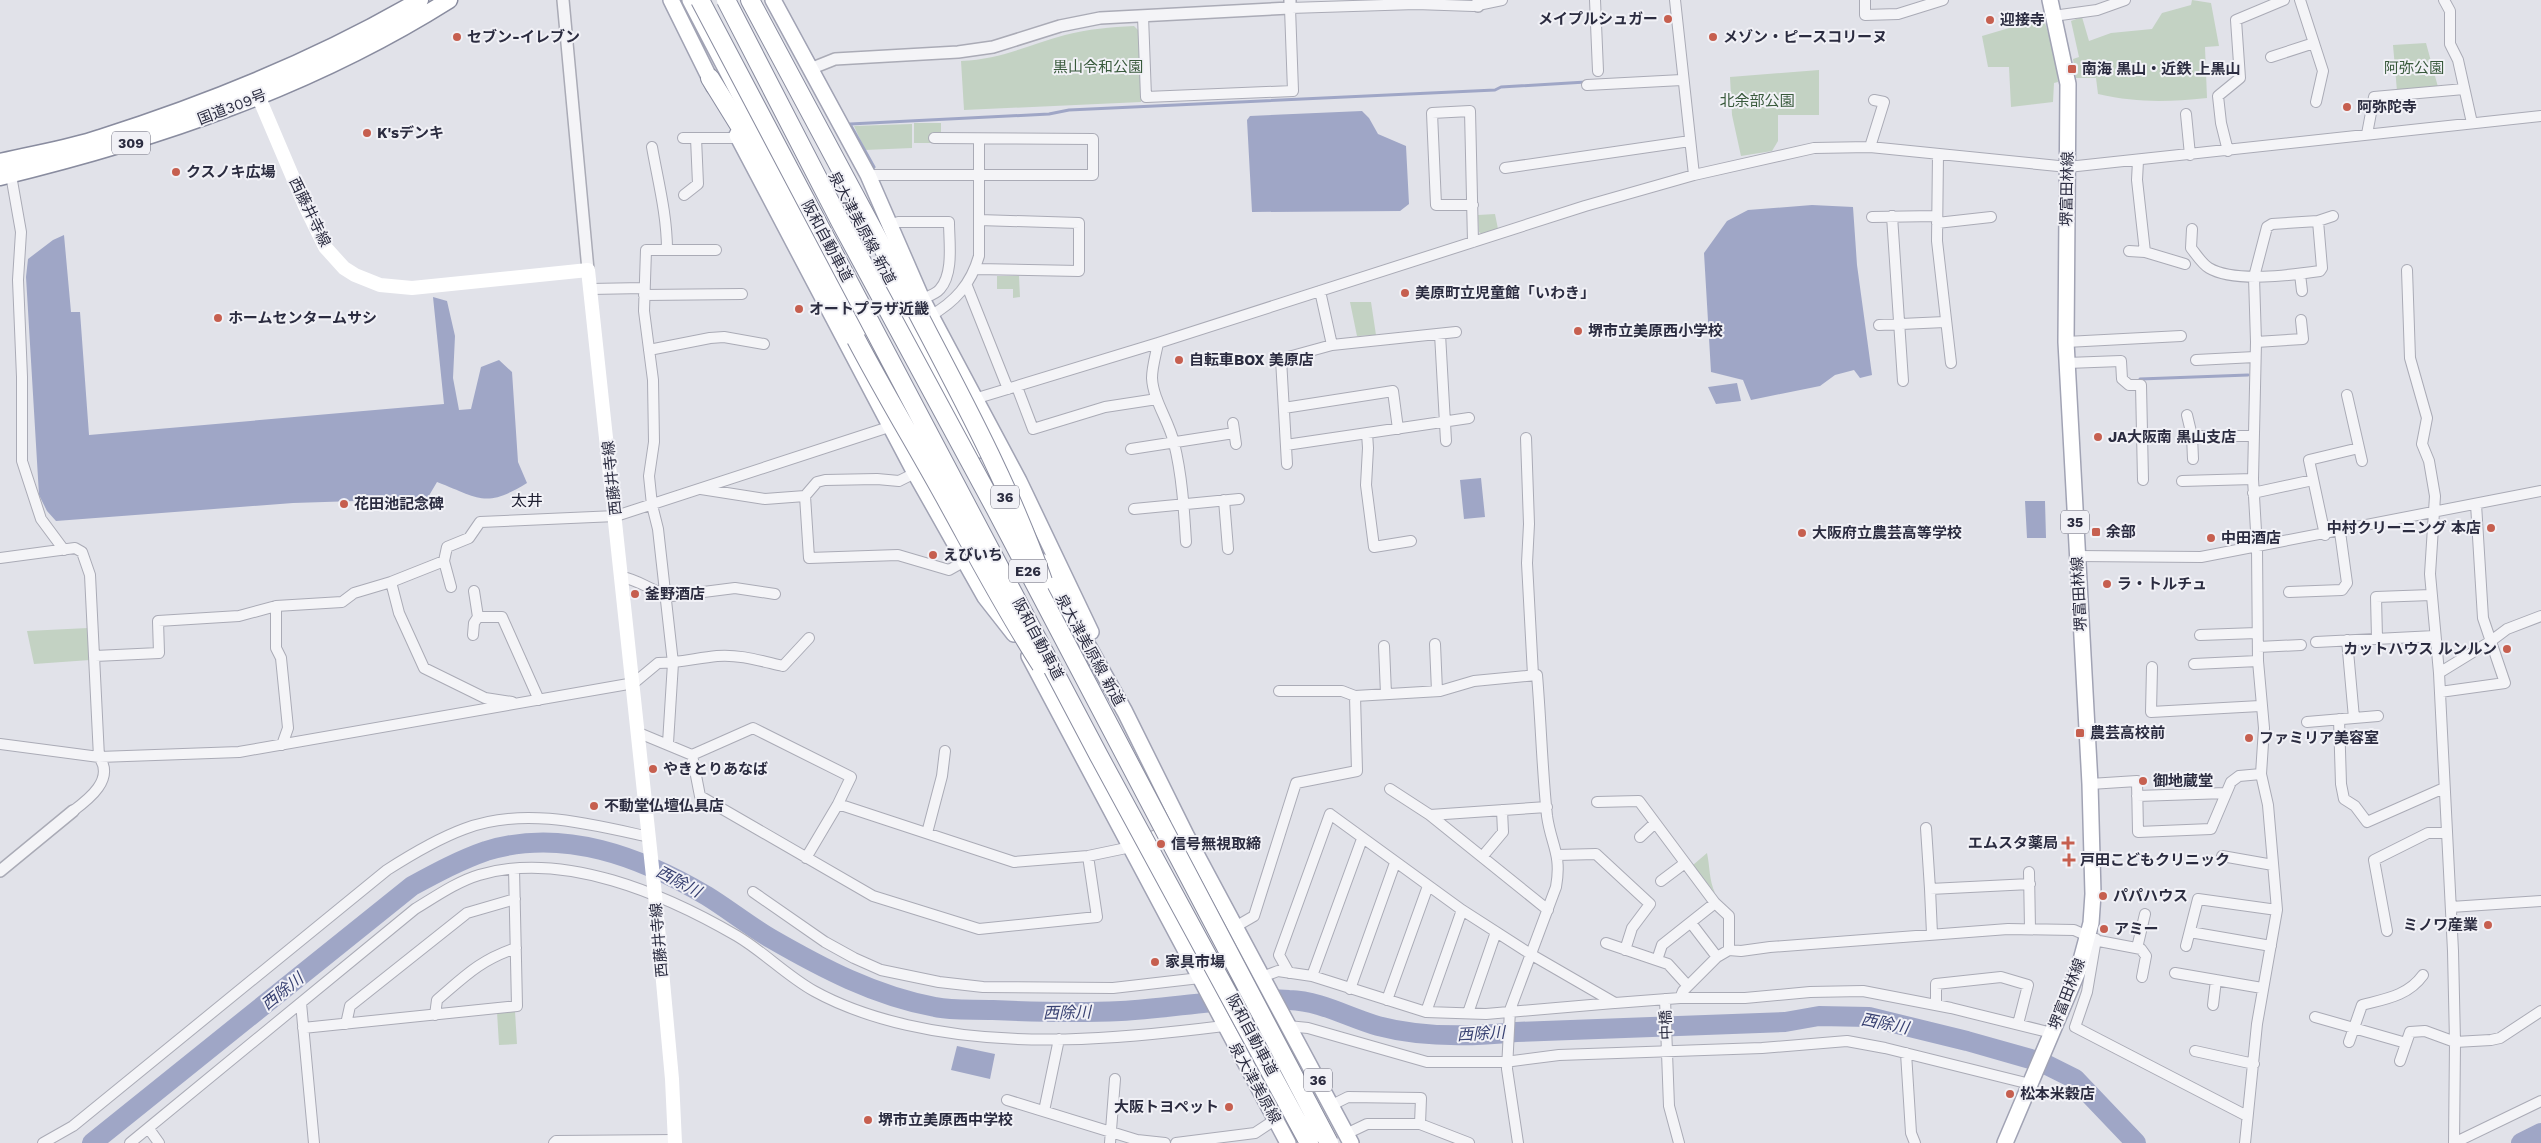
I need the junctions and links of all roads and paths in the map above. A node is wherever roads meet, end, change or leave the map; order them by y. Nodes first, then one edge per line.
1 (420, 0) edge
2 (449, 0) edge
3 (563, 0) edge
4 (671, 0) edge
5 (690, 0) edge
6 (700, 0) edge
7 (726, 0) edge
8 (773, 0) edge
9 (1502, 0) edge
10 (1595, 0) edge
11 (1675, 0) edge
12 (1865, 0) edge
13 (1943, 0) edge
14 (2050, 0) edge
15 (2125, 0) edge
16 (2284, 0) edge
17 (2300, 0) edge
18 (2444, 0) edge
19 (1478, 3) edge
20 (1290, 4) edge
21 (2265, 4) edge
22 (752, 5) edge
23 (1143, 16) junction
24 (2054, 16) junction
25 (2314, 43) junction
26 (2271, 57) dead end
27 (810, 69) junction
28 (1598, 71) dead end
29 (710, 78) junction
30 (1682, 80) junction
31 (252, 81) junction
32 (1587, 85) dead end
33 (2464, 89) junction
34 (259, 98) junction
35 (1874, 100) dead end
36 (2316, 102) dead end
37 (2186, 114) dead end
38 (2541, 116) edge
39 (2472, 123) junction
40 (2366, 134) junction
41 (683, 138) dead end
42 (696, 138) junction
43 (738, 138) junction
44 (934, 138) dead end
45 (979, 139) junction
46 (1690, 141) junction
47 (652, 147) dead end
48 (1870, 147) junction
49 (2228, 151) junction
50 (1938, 154) junction
51 (2190, 155) junction
52 (2138, 161) junction
53 (0, 162) edge
54 (2068, 167) junction
55 (1505, 168) dead end
56 (868, 175) junction
57 (979, 175) junction
58 (1694, 175) junction
59 (5, 176) edge
60 (684, 195) dead end
61 (1472, 204) junction
62 (1892, 216) junction
63 (2333, 216) dead end
64 (1872, 217) dead end
65 (1991, 218) dead end
66 (1937, 219) junction
67 (979, 220) junction
68 (2318, 221) junction
69 (891, 225) junction
70 (2192, 229) dead end
71 (1473, 242) junction
72 (668, 250) junction
73 (716, 250) dead end
74 (2129, 251) dead end
75 (2145, 252) junction
76 (2185, 264) dead end
77 (976, 269) junction
78 (588, 270) junction
79 (2407, 270) dead end
80 (2300, 274) junction
81 (2254, 277) junction
82 (967, 286) junction
83 (590, 289) junction
84 (644, 291) junction
85 (1320, 291) junction
86 (2302, 291) dead end
87 (742, 294) dead end
88 (923, 308) junction
89 (2301, 320) dead end
90 (1946, 322) junction
91 (1899, 323) junction
92 (1879, 325) dead end
93 (1456, 332) dead end
94 (1440, 334) junction
95 (2180, 336) dead end
96 (2066, 342) junction
97 (2256, 342) junction
98 (1158, 343) junction
99 (764, 344) dead end
100 (1332, 345) junction
101 (649, 350) junction
102 (2255, 357) junction
103 (2196, 360) dead end
104 (1951, 363) dead end
105 (2067, 363) junction
106 (1903, 381) dead end
107 (1012, 388) junction
108 (2347, 396) dead end
109 (976, 399) junction
110 (1157, 399) junction
111 (954, 405) junction
112 (1284, 408) junction
113 (2187, 415) dead end
114 (1469, 418) dead end
115 (909, 420) junction
116 (1445, 421) junction
117 (890, 426) junction
118 (1398, 429) junction
119 (1235, 433) dead end
120 (1366, 433) junction
121 (2192, 436) junction
122 (2252, 436) junction
123 (1526, 438) dead end
124 (1174, 442) junction
125 (1446, 442) dead end
126 (1286, 444) junction
127 (2359, 448) junction
128 (1131, 449) dead end
129 (2192, 459) dead end
130 (2362, 461) dead end
131 (1287, 464) dead end
132 (915, 473) junction
133 (2143, 480) dead end
134 (2252, 480) junction
135 (2314, 480) junction
136 (2182, 481) dead end
137 (696, 489) junction
138 (2541, 491) edge
139 (2253, 493) junction
140 (805, 496) junction
141 (1239, 499) dead end
142 (1224, 500) junction
143 (1184, 504) junction
144 (2476, 504) junction
145 (652, 505) junction
146 (1134, 509) dead end
147 (2432, 512) junction
148 (616, 516) junction
149 (2340, 532) junction
150 (2325, 535) junction
151 (1411, 541) dead end
152 (1186, 542) dead end
153 (2257, 548) junction
154 (1228, 549) dead end
155 (64, 550) junction
156 (2077, 556) junction
157 (0, 558) edge
158 (444, 561) junction
159 (965, 561) junction
160 (622, 576) junction
161 (391, 582) junction
162 (451, 587) dead end
163 (474, 591) dead end
164 (2289, 592) dead end
165 (775, 594) dead end
166 (665, 595) junction
167 (2431, 595) junction
168 (276, 606) junction
169 (2541, 616) edge
170 (478, 617) junction
171 (2257, 633) junction
172 (473, 634) dead end
173 (2200, 635) dead end
174 (2436, 636) junction
175 (1062, 637) junction
176 (809, 638) dead end
177 (2377, 638) junction
178 (2347, 640) junction
179 (2491, 641) junction
180 (2316, 642) dead end
181 (1435, 644) dead end
182 (2301, 645) dead end
183 (1384, 646) dead end
184 (2258, 646) junction
185 (1024, 648) junction
186 (94, 656) junction
187 (2258, 662) junction
188 (673, 663) junction
189 (2194, 664) dead end
190 (2152, 667) dead end
191 (2439, 673) junction
192 (1533, 675) junction
193 (634, 684) junction
194 (1279, 691) dead end
195 (1437, 691) junction
196 (2440, 692) junction
197 (1386, 694) junction
198 (1355, 696) junction
199 (538, 700) junction
200 (520, 703) junction
201 (2260, 706) junction
202 (1125, 712) junction
203 (2378, 716) dead end
204 (2354, 718) junction
205 (2339, 719) junction
206 (2307, 722) dead end
207 (639, 733) junction
208 (668, 743) junction
209 (0, 744) edge
210 (282, 745) junction
211 (945, 751) dead end
212 (692, 755) junction
213 (1099, 756) junction
214 (99, 757) junction
215 (2261, 774) junction
216 (2090, 784) junction
217 (2444, 788) junction
218 (1390, 789) dead end
219 (2226, 793) junction
220 (2137, 796) junction
221 (1597, 802) dead end
222 (838, 804) junction
223 (1547, 807) junction
224 (73, 810) joint
225 (1502, 810) junction
226 (1430, 815) junction
227 (1181, 823) junction
228 (1655, 823) junction
229 (1926, 828) dead end
230 (927, 833) junction
231 (2446, 833) junction
232 (1640, 837) dead end
233 (1362, 839) junction
234 (649, 841) junction
235 (1131, 846) junction
236 (1557, 855) junction
237 (1088, 856) junction
238 (1482, 856) junction
239 (2222, 856) dead end
240 (806, 858) junction
241 (1395, 863) junction
242 (1685, 863) junction
243 (2273, 865) junction
244 (514, 869) junction
245 (0, 871) edge
246 (2029, 872) dead end
247 (1661, 881) dead end
248 (2030, 884) junction
249 (1428, 886) junction
250 (1930, 889) junction
251 (654, 891) junction
252 (753, 892) dead end
253 (514, 899) junction
254 (2541, 901) edge
255 (1715, 903) junction
256 (2451, 907) junction
257 (1462, 910) junction
258 (1548, 910) junction
259 (2277, 910) junction
260 (2145, 914) dead end
261 (1691, 922) junction
262 (1235, 927) junction
263 (2030, 929) junction
264 (2387, 931) dead end
265 (1496, 932) junction
266 (2190, 932) junction
267 (1932, 934) junction
268 (2092, 937) junction
269 (1606, 943) dead end
270 (2186, 946) dead end
271 (2271, 946) junction
272 (516, 948) junction
273 (2137, 948) junction
274 (1625, 950) junction
275 (1730, 950) junction
276 (1532, 955) junction
277 (1717, 957) junction
278 (1656, 960) junction
279 (1289, 973) junction
280 (2175, 973) dead end
281 (2423, 975) dead end
282 (1312, 976) junction
283 (2142, 977) dead end
284 (1262, 978) junction
285 (1201, 980) junction
286 (2216, 980) junction
287 (1688, 986) junction
288 (2262, 988) junction
289 (1350, 989) junction
290 (1680, 998) junction
291 (1387, 1000) junction
292 (1665, 1000) junction
293 (301, 1003) junction
294 (1615, 1003) junction
295 (1936, 1005) junction
296 (2214, 1005) dead end
297 (1510, 1010) junction
298 (2541, 1011) edge
299 (1426, 1012) junction
300 (1468, 1013) junction
301 (435, 1015) junction
302 (2315, 1017) dead end
303 (1286, 1022) junction
304 (346, 1024) junction
305 (1223, 1024) junction
306 (2018, 1024) junction
307 (303, 1028) junction
308 (2353, 1028) junction
309 (2052, 1036) junction
310 (1059, 1039) junction
311 (2349, 1042) dead end
312 (2456, 1042) junction
313 (2406, 1043) junction
314 (1666, 1051) junction
315 (2195, 1051) dead end
316 (1906, 1054) junction
317 (1507, 1061) junction
318 (2400, 1061) dead end
319 (2254, 1064) junction
320 (1115, 1079) dead end
321 (2031, 1081) junction
322 (1007, 1100) dead end
323 (2541, 1101) edge
324 (1332, 1105) junction
325 (1044, 1111) junction
326 (2247, 1116) junction
327 (1276, 1119) junction
328 (1420, 1124) junction
329 (149, 1128) junction
330 (1110, 1131) junction
331 (1233, 1139) edge
332 (1349, 1139) edge
333 (675, 1142) edge
334 (43, 1143) edge
335 (130, 1143) edge
336 (159, 1143) edge
337 (314, 1143) edge
338 (554, 1143) edge
339 (1110, 1143) edge
340 (1165, 1143) edge
341 (1176, 1143) edge
342 (1288, 1143) edge
343 (1309, 1143) edge
344 (1329, 1143) edge
345 (1469, 1143) edge
346 (1518, 1143) edge
347 (1679, 1143) edge
348 (1915, 1143) edge
349 (2005, 1143) edge
350 (2245, 1143) edge
351 (2454, 1143) edge

1 - 31 highway, 国道309号 / 309
2 - 34 highway, 国道309号 / 309
3 - 78 street
4 - 29 main road
5 - 115 main road
6 - 213 highway, 阪和自動車道 / E26, bridge
7 - 175 highway, 阪和自動車道 / E26, bridge
8 - 27 main road, 36
9 - 19 street
10 - 28 street
11 - 30 street
12 - 13 street
14 - 24 main road, 堺富田林線 / 35
15 - 24 street
16 - 21 street
17 - 25 street
18 - 33 street
19 - 20 street
20 - 23 street
20 - 23 street
21 - 49 street
22 - 88 highway
22 - 111 main road, 泉大津美原線 新道 / 36
23 - 27 street
24 - 54 main road, 堺富田林線 / 35
25 - 26 street
25 - 36 street
27 - 56 main road, 36
29 - 43 main road
29 - 213 highway, bridge
30 - 32 street
30 - 46 street
31 - 34 main road, 西藤井寺線
31 - 53 highway, 国道309号 / 309
33 - 39 street
33 - 40 street
34 - 59 highway, 国道309号 / 309
34 - 78 main road, 西藤井寺線
35 - 48 street
37 - 51 street
38 - 39 street
39 - 40 street
40 - 49 street
41 - 42 street
42 - 43 street
42 - 60 street
43 - 117 main road
44 - 45 street
45 - 57 street
45 - 57 street
46 - 55 street
46 - 58 street
47 - 72 street
48 - 50 street
48 - 58 street
49 - 51 street
50 - 54 street
50 - 66 street
51 - 52 street
52 - 54 street
52 - 75 street
54 - 96 main road, 堺富田林線 / 35
56 - 57 street
56 - 69 main road, 36
57 - 67 street
58 - 71 street
59 - 155 street
61 - 61 street
61 - 71 street
62 - 64 street
62 - 66 street
62 - 91 street
63 - 68 street
65 - 66 street
66 - 90 street
67 - 77 street
67 - 77 street
68 - 80 street
68 - 81 street
69 - 88 main road, 36
69 - 88 street
70 - 81 street
71 - 85 street
72 - 73 street
72 - 84 street
74 - 75 street
75 - 76 street
77 - 82 street
78 - 83 main road, 西藤井寺線
79 - 147 street
80 - 81 street
80 - 86 street
81 - 97 street
82 - 88 street
82 - 107 street
83 - 84 street
83 - 148 main road, 西藤井寺線
84 - 87 street
84 - 101 street
85 - 98 street
85 - 100 street
88 - 109 main road, 36
88 - 175 highway, bridge
89 - 97 street
90 - 91 street
90 - 104 street
91 - 92 street
91 - 106 street
93 - 94 street
94 - 100 street
94 - 116 street
95 - 96 street
96 - 105 main road, 堺富田林線 / 35
97 - 102 street
98 - 107 street
98 - 110 street
99 - 101 street
100 - 112 street
101 - 145 street
102 - 103 street
102 - 122 street
105 - 133 street
105 - 156 main road, 堺富田林線 / 35
107 - 109 street
107 - 110 street
108 - 127 street
109 - 111 street
109 - 202 main road, 36
110 - 124 street
111 - 115 street
111 - 202 main road, 泉大津美原線 新道 / 36
112 - 118 street
112 - 126 street
113 - 121 street
114 - 116 street
115 - 117 street
115 - 185 main road
116 - 118 street
116 - 125 street
117 - 132 main road
117 - 137 street
118 - 120 street
119 - 124 street
120 - 126 street
120 - 151 street
121 - 122 street
121 - 129 street
122 - 134 street
123 - 192 street
124 - 128 street
124 - 143 street
126 - 131 street
127 - 130 street
127 - 135 street
132 - 140 street
132 - 159 main road
134 - 136 street
134 - 139 street
135 - 139 street
135 - 150 street
137 - 140 street
137 - 145 street
138 - 144 street
139 - 153 street
140 - 159 street
141 - 142 street
142 - 143 street
142 - 154 street
143 - 146 street
143 - 152 street
144 - 147 street
144 - 179 street
145 - 148 street
145 - 166 street
147 - 149 street
147 - 167 street
148 - 158 street
148 - 160 main road, 西藤井寺線
149 - 150 street
149 - 164 street
150 - 153 street
153 - 156 street
153 - 171 street
155 - 157 street
155 - 186 street
156 - 216 main road, 堺富田林線 / 35
158 - 161 street
158 - 162 street
159 - 185 main road
160 - 166 street
160 - 193 main road, 西藤井寺線
161 - 168 street
161 - 200 street
163 - 170 street
165 - 166 street
166 - 188 street
167 - 174 street
167 - 177 street
168 - 186 street
168 - 210 street
169 - 179 street
170 - 172 street
170 - 199 street
171 - 173 street
171 - 184 street
174 - 177 street
174 - 191 street
175 - 344 highway, 阪和自動車道 / E26, bridge
176 - 188 street
177 - 178 street
178 - 180 street
178 - 204 street
179 - 191 street
179 - 196 street
181 - 195 street
182 - 184 street
183 - 197 street
184 - 187 street
185 - 235 main road
186 - 214 street
187 - 189 street
187 - 201 street
188 - 193 street
188 - 208 street
190 - 201 street
191 - 196 street
192 - 195 street
192 - 223 street
193 - 199 street
193 - 207 main road, 西藤井寺線
194 - 198 street
195 - 197 street
196 - 217 street
197 - 198 street
198 - 262 street
199 - 200 street
200 - 210 street
201 - 215 street
202 - 227 main road, 泉大津美原線 新道 / 36
203 - 204 street
204 - 205 street
205 - 206 street
205 - 217 street
207 - 208 street
207 - 234 main road, 西藤井寺線
208 - 212 street
209 - 214 street
210 - 214 street
211 - 230 street
212 - 222 street
212 - 240 street
213 - 343 highway, 阪和自動車道 / E26, bridge
214 - 224 street
215 - 219 street
215 - 243 street
216 - 220 street
216 - 268 main road, 堺富田林線 / 35
217 - 231 street
218 - 226 street
219 - 220 street
219 - 220 street
221 - 228 street
222 - 230 street
222 - 240 street
223 - 225 street
223 - 236 street
224 - 245 street
225 - 226 street
225 - 238 street
226 - 238 street
227 - 235 street
227 - 262 main road, 泉大津美原線 新道 / 36
228 - 232 street
228 - 242 street
229 - 250 street
230 - 237 street
231 - 256 street
231 - 264 street
233 - 241 street
233 - 279 street
233 - 282 street
234 - 251 main road, 西藤井寺線
234 - 334 street
235 - 237 street
235 - 285 main road
236 - 258 street
236 - 274 street
237 - 240 street
238 - 258 street
239 - 243 street
241 - 249 street
241 - 289 street
242 - 247 street
242 - 255 street
243 - 259 street
244 - 251 street
244 - 253 street
244 - 293 street
246 - 248 street
248 - 250 street
248 - 263 street
249 - 257 street
249 - 291 street
250 - 267 street
251 - 310 street
251 - 333 main road, 西藤井寺線
252 - 285 street
253 - 272 street
253 - 304 street
254 - 256 street
255 - 261 street
255 - 275 street
256 - 312 street
257 - 265 street
257 - 299 street
258 - 276 street
259 - 266 street
259 - 271 street
260 - 273 street
261 - 277 street
261 - 278 street
262 - 284 main road, 泉大津美原線 新道 / 36
263 - 267 street
263 - 268 street
265 - 276 street
265 - 300 street
266 - 270 street
266 - 271 street
267 - 275 street
268 - 273 street
268 - 309 main road, 堺富田林線 / 35
268 - 326 street
269 - 274 street
271 - 288 street
272 - 301 street
272 - 301 street
273 - 283 street
274 - 278 street
275 - 277 street
276 - 294 street
276 - 297 street
277 - 287 street
278 - 287 street
279 - 282 street
279 - 284 street
280 - 286 street
281 - 308 street
282 - 289 street
284 - 303 main road, 泉大津美原線 新道 / 36
285 - 305 main road
286 - 288 street
286 - 296 street
287 - 290 street
288 - 319 street
289 - 291 street
290 - 292 street
290 - 295 street
291 - 299 street
292 - 294 street
292 - 314 street, 中橋
293 - 307 street
293 - 329 street
294 - 297 street
295 - 306 street
295 - 306 street
297 - 300 street
297 - 317 street
298 - 312 street
299 - 300 street
301 - 304 street
302 - 308 street
303 - 317 street
303 - 324 main road, 泉大津美原線 新道 / 36
304 - 307 street
305 - 310 street
305 - 327 main road, 泉大津美原線
306 - 309 street
307 - 337 street
308 - 311 street
308 - 313 street
309 - 321 main road, 堺富田林線 / 35
310 - 325 street
312 - 313 street
312 - 351 street
313 - 318 street
314 - 316 street
314 - 317 street
314 - 347 street, 中橋
315 - 319 street
316 - 321 street
316 - 348 street
317 - 346 street
319 - 326 street
320 - 330 street
321 - 349 main road, 堺富田林線 / 35
322 - 325 street
323 - 351 street
324 - 328 street
324 - 332 main road, 泉大津美原線 新道 / 36
325 - 330 street
326 - 350 street
327 - 331 street
327 - 342 main road, 泉大津美原線
328 - 332 street
328 - 345 street
329 - 335 street
329 - 336 street
330 - 339 street
330 - 340 street
331 - 341 street
333 - 338 street

